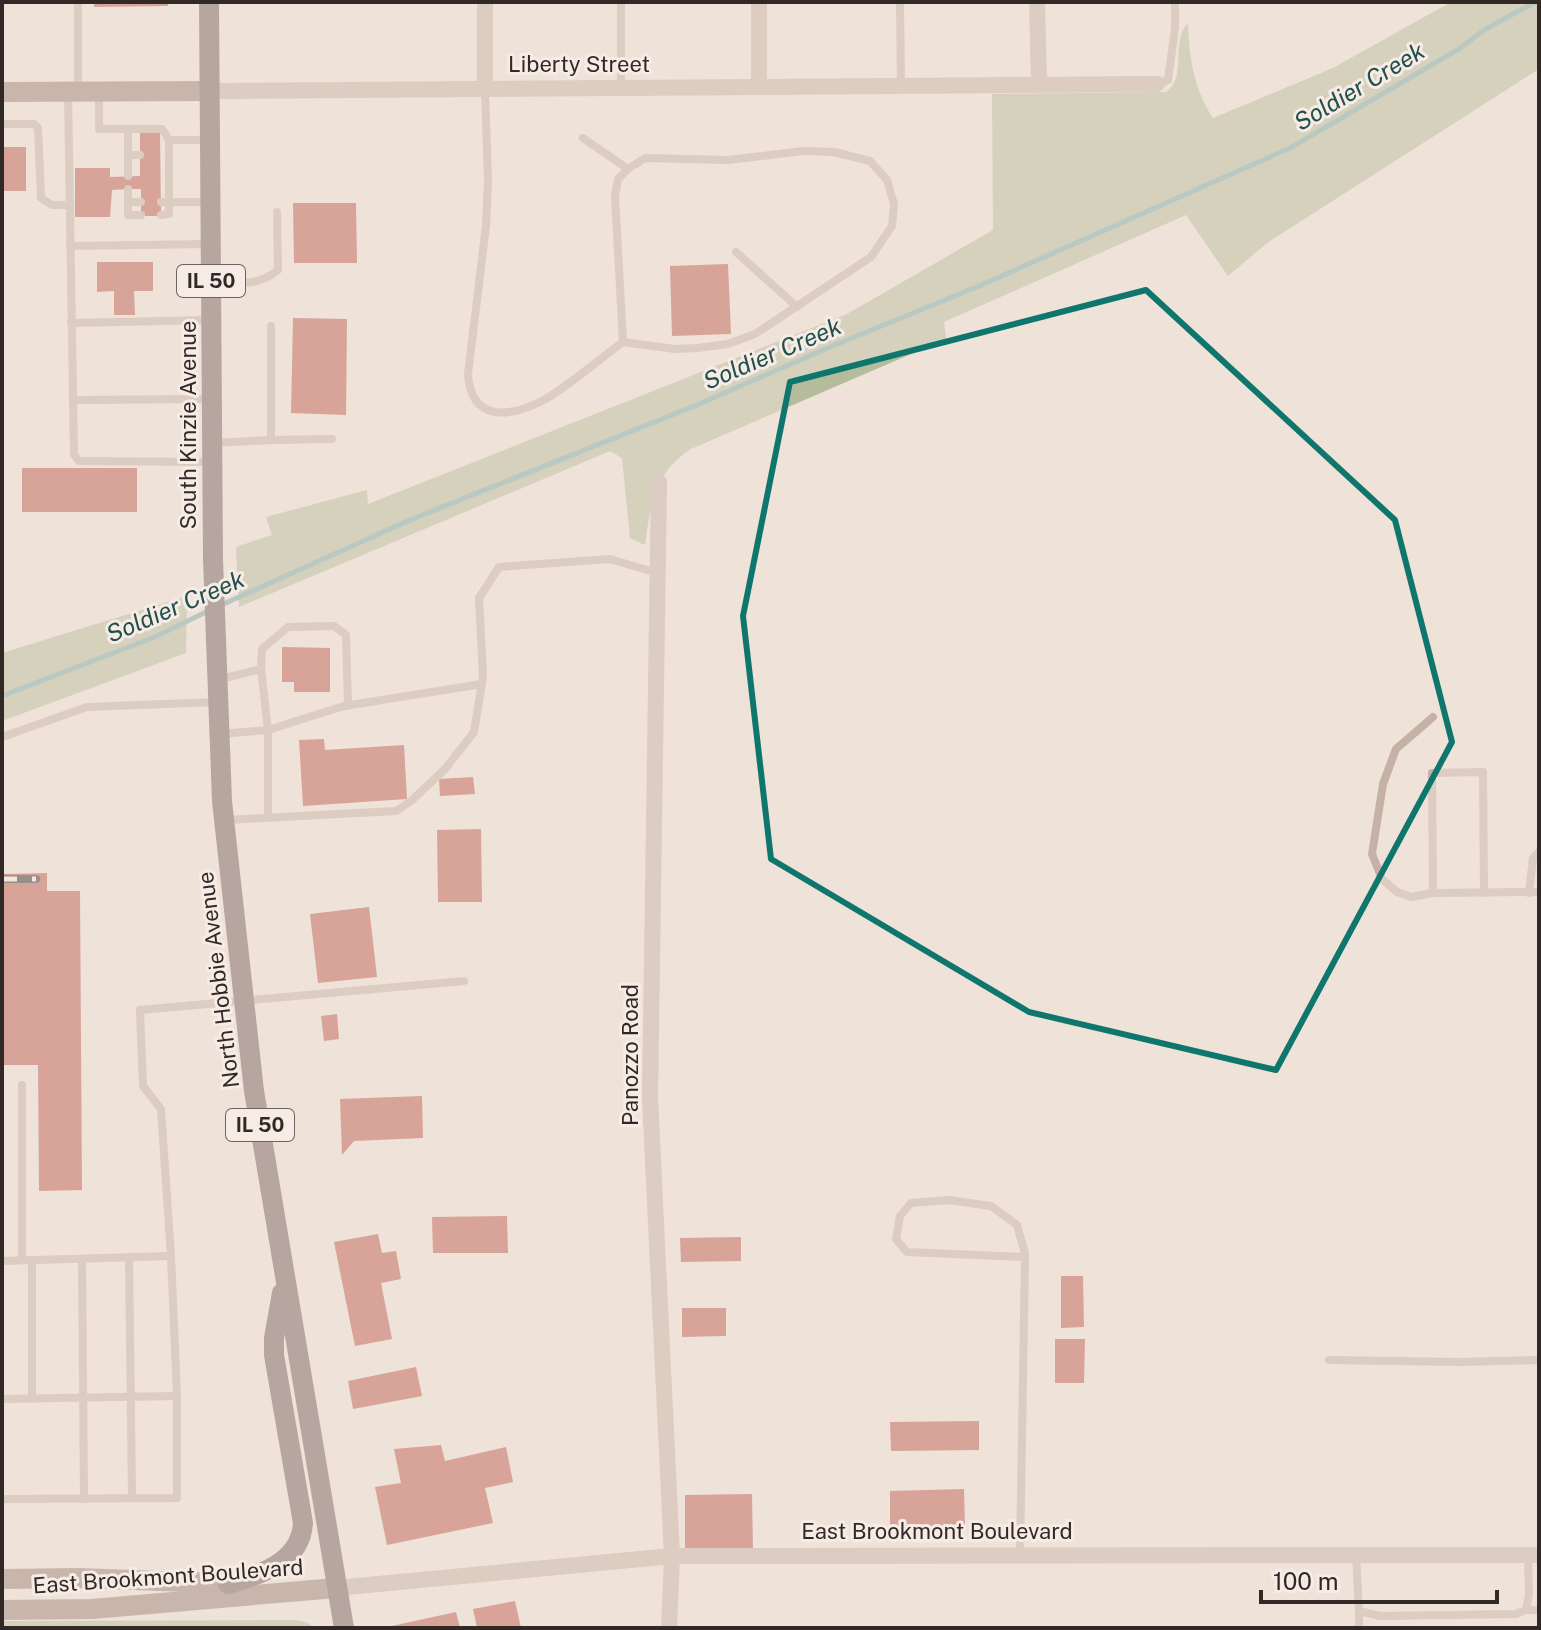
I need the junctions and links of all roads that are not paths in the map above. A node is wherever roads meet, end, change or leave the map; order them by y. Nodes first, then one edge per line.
1 (78, 2) edge
2 (209, 2) edge
3 (485, 2) edge
4 (621, 2) edge
5 (759, 2) edge
6 (900, 2) edge
7 (1037, 2) edge
8 (1175, 2) edge
9 (1157, 84) joint
10 (1039, 85) junction
11 (901, 86) junction
12 (759, 87) junction
13 (621, 88) junction
14 (485, 89) junction
15 (209, 91) junction
16 (2, 92) edge
17 (82, 92) junction
18 (2, 124) edge
19 (128, 129) junction
20 (583, 138) dead end
21 (210, 139) junction
22 (169, 140) junction
23 (128, 155) junction
24 (140, 155) dead end
25 (628, 169) junction
26 (128, 176) dead end
27 (128, 189) dead end
28 (128, 202) junction
29 (141, 202) dead end
30 (165, 202) junction
31 (210, 202) junction
32 (69, 205) junction
33 (277, 212) dead end
34 (141, 215) dead end
35 (161, 215) dead end
36 (211, 244) junction
37 (70, 246) junction
38 (736, 252) dead end
39 (211, 282) junction
40 (797, 307) junction
41 (211, 320) junction
42 (71, 323) junction
43 (271, 326) dead end
44 (623, 342) junction
45 (212, 399) junction
46 (73, 400) junction
47 (332, 439) dead end
48 (271, 440) junction
49 (212, 452) junction
50 (659, 482) dead end
51 (213, 559) joint
52 (658, 573) junction
53 (261, 669) junction
54 (217, 680) junction
55 (482, 684) junction
56 (218, 702) junction
57 (348, 706) junction
58 (1433, 717) dead end
59 (268, 730) junction
60 (219, 734) junction
61 (2, 737) edge
62 (268, 818) junction
63 (224, 820) junction
64 (1539, 852) edge
65 (1539, 892) edge
66 (1433, 893) junction
67 (1484, 893) junction
68 (1529, 893) junction
69 (464, 981) dead end
70 (244, 999) junction
71 (22, 1085) dead end
72 (171, 1256) junction
73 (129, 1257) junction
74 (1025, 1257) junction
75 (82, 1259) junction
76 (22, 1260) junction
77 (32, 1260) junction
78 (2, 1261) edge
79 (285, 1277) junction
80 (1329, 1360) dead end
81 (1539, 1360) edge
82 (177, 1396) junction
83 (130, 1397) junction
84 (84, 1398) junction
85 (2, 1399) edge
86 (32, 1399) junction
87 (132, 1498) junction
88 (2, 1499) edge
89 (84, 1499) junction
90 (1356, 1554) junction
91 (1020, 1555) junction
92 (1533, 1555) edge
93 (672, 1556) junction
94 (2, 1579) edge
95 (228, 1584) junction
96 (336, 1588) junction
97 (2, 1610) edge
98 (1526, 1610) junction
99 (1539, 1610) edge
100 (1359, 1611) junction
101 (344, 1628) edge
102 (669, 1628) edge
103 (1359, 1628) edge

1 - 17 lane
2 - 15 main road, South Kinzie Avenue / IL 50
3 - 14 street
4 - 13 lane
5 - 12 street
6 - 11 lane
7 - 10 street
8 - 9 lane
9 - 10 street, Liberty Street
10 - 11 street, Liberty Street
11 - 12 street, Liberty Street
12 - 13 street, Liberty Street
13 - 14 street, Liberty Street
14 - 15 street, Liberty Street
14 - 44 lane
15 - 17 main road, Liberty Street
15 - 21 main road, South Kinzie Avenue / IL 50
16 - 17 main road, Liberty Street
17 - 19 lane
17 - 32 lane
18 - 32 lane
19 - 22 lane
19 - 23 lane
20 - 25 lane
21 - 22 lane
21 - 31 main road, South Kinzie Avenue / IL 50
22 - 30 lane
23 - 24 lane
23 - 26 lane
25 - 40 lane
25 - 44 lane
27 - 28 lane
28 - 29 lane
28 - 34 lane
30 - 31 lane
30 - 35 lane
31 - 36 main road, South Kinzie Avenue / IL 50
32 - 37 lane
33 - 39 lane
36 - 37 lane
36 - 39 main road, South Kinzie Avenue / IL 50
37 - 42 lane
38 - 40 lane
39 - 41 main road, South Kinzie Avenue / IL 50
40 - 44 lane
41 - 42 lane
41 - 45 main road, South Kinzie Avenue / IL 50
42 - 46 lane
43 - 48 lane
45 - 46 lane
45 - 49 main road, South Kinzie Avenue / IL 50
46 - 49 lane
47 - 48 lane
48 - 49 lane
49 - 51 main road, South Kinzie Avenue / IL 50
50 - 52 street, Panozzo Road
51 - 54 main road, North Hobbie Avenue / IL 50
52 - 55 lane
52 - 93 street, Panozzo Road
53 - 54 lane
53 - 57 lane
53 - 59 lane
54 - 56 main road, North Hobbie Avenue / IL 50
55 - 57 lane
55 - 62 lane
56 - 60 main road, North Hobbie Avenue / IL 50
56 - 61 lane
57 - 59 lane
58 - 66 lane
59 - 60 lane
59 - 62 lane
60 - 63 main road, North Hobbie Avenue / IL 50
62 - 63 lane
63 - 70 main road, North Hobbie Avenue / IL 50
64 - 68 lane
65 - 68 lane
66 - 67 lane
66 - 67 lane
67 - 68 lane
69 - 70 lane
70 - 72 lane
70 - 79 main road, North Hobbie Avenue / IL 50
71 - 76 lane
72 - 73 lane
72 - 82 lane
73 - 75 lane
73 - 83 lane
74 - 74 lane
74 - 91 lane
75 - 77 lane
75 - 84 lane
76 - 77 lane
76 - 78 lane
77 - 86 lane
79 - 95 main road
79 - 96 main road, North Hobbie Avenue / IL 50
80 - 81 lane
82 - 83 lane
82 - 87 lane
83 - 84 lane
83 - 87 lane
84 - 86 lane
84 - 89 lane
85 - 86 lane
87 - 89 lane
88 - 89 lane
90 - 91 street, East Brookmont Boulevard
90 - 92 street, East Brookmont Boulevard
90 - 100 lane
91 - 93 street, East Brookmont Boulevard
92 - 98 lane
93 - 96 street, East Brookmont Boulevard
93 - 102 street, Panozzo Road
94 - 95 main road, East Brookmont Boulevard
95 - 96 main road, East Brookmont Boulevard
96 - 97 main road, East Brookmont Boulevard
96 - 101 main road, North Hobbie Avenue / IL 50
98 - 99 lane
98 - 100 lane
100 - 103 lane

